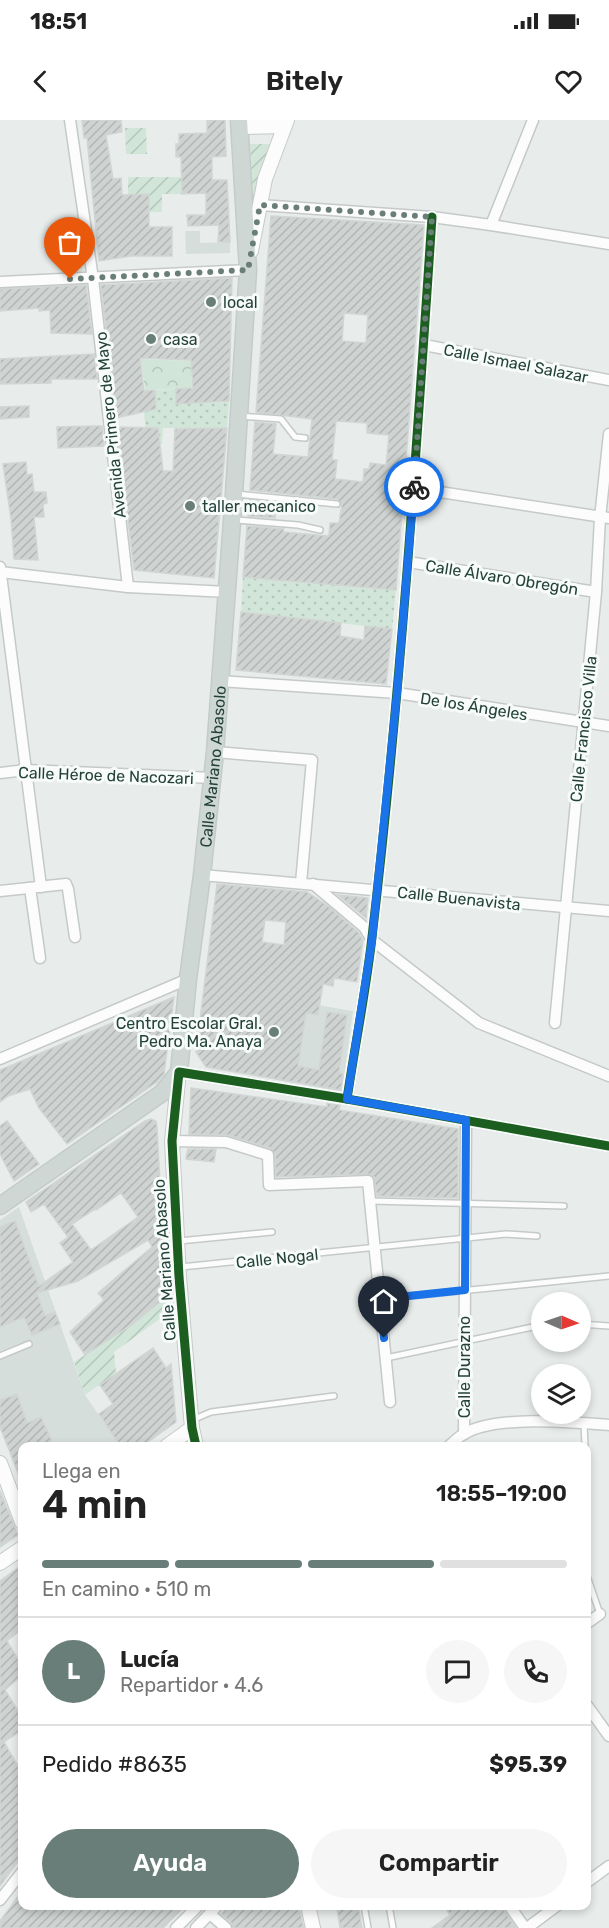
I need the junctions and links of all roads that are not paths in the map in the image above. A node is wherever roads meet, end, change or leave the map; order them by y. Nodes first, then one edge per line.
1 (70, 120) edge
2 (533, 120) edge
3 (239, 123) edge
4 (285, 123) edge
5 (260, 205) junction
6 (432, 217) junction
7 (492, 225) junction
8 (609, 244) edge
9 (248, 267) junction
10 (93, 279) junction
11 (0, 282) edge
12 (424, 345) junction
13 (609, 380) edge
14 (239, 416) junction
15 (609, 434) edge
16 (305, 438) dead end
17 (414, 488) junction
18 (234, 494) junction
19 (337, 504) dead end
20 (605, 518) edge
21 (232, 520) junction
22 (320, 530) dead end
23 (408, 562) junction
24 (0, 570) edge
25 (128, 587) junction
26 (228, 592) junction
27 (596, 592) junction
28 (220, 681) junction
29 (397, 693) junction
30 (584, 723) junction
31 (609, 726) edge
32 (215, 752) junction
33 (26, 770) junction
34 (0, 773) edge
35 (213, 778) junction
36 (202, 874) junction
37 (301, 883) junction
38 (313, 884) junction
39 (35, 887) junction
40 (377, 889) junction
41 (0, 891) edge
42 (565, 908) junction
43 (609, 911) edge
44 (75, 937) dead end
45 (372, 940) junction
46 (40, 958) dead end
47 (188, 979) junction
48 (555, 1023) dead end
49 (0, 1059) edge
50 (179, 1072) junction
51 (609, 1076) edge
52 (347, 1099) junction
53 (466, 1120) junction
54 (172, 1141) junction
55 (609, 1146) edge
56 (370, 1202) junction
57 (466, 1204) junction
58 (0, 1206) edge
59 (564, 1206) dead end
60 (272, 1232) dead end
61 (537, 1236) dead end
62 (466, 1238) junction
63 (176, 1241) junction
64 (375, 1248) junction
65 (178, 1268) junction
66 (609, 1276) edge
67 (465, 1290) junction
68 (380, 1299) junction
69 (591, 1325) edge
70 (609, 1326) edge
71 (531, 1327) edge
72 (464, 1340) junction
73 (29, 1344) dead end
74 (0, 1356) edge
75 (386, 1358) junction
76 (334, 1396) dead end
77 (390, 1402) dead end
78 (531, 1422) edge
79 (192, 1424) junction
80 (584, 1424) edge
81 (591, 1424) edge
82 (609, 1425) edge
83 (464, 1434) junction
84 (172, 1442) edge
85 (195, 1442) edge
86 (454, 1442) edge
87 (585, 1442) edge
88 (0, 1463) edge
89 (18, 1511) edge
90 (18, 1551) edge
91 (0, 1563) edge
92 (591, 1588) edge
93 (600, 1614) joint
94 (591, 1620) edge
95 (591, 1711) edge
96 (609, 1736) edge
97 (609, 1866) edge
98 (18, 1877) edge
99 (591, 1879) edge
100 (0, 1900) edge
101 (194, 1910) edge
102 (214, 1910) edge
103 (307, 1910) edge
104 (365, 1910) edge
105 (390, 1910) edge
106 (513, 1910) edge
107 (551, 1910) edge
108 (210, 1914) junction
109 (176, 1928) edge
110 (196, 1928) edge
111 (226, 1928) edge
112 (313, 1928) edge
113 (368, 1928) edge
114 (393, 1928) edge
115 (526, 1928) edge

1 - 10 street, Avenida Primero de Mayo
2 - 7 street
3 - 4 street
3 - 9 main road, Calle Mariano Abasolo
4 - 5 street, Calle Mariano Abasolo
5 - 6 street
5 - 9 street, Calle Mariano Abasolo
6 - 7 street
6 - 12 street
7 - 8 street
9 - 10 street
9 - 14 main road, Calle Mariano Abasolo
10 - 11 street
10 - 25 street, Avenida Primero de Mayo
12 - 13 street, Calle Ismael Salazar
12 - 17 street
14 - 16 lane
14 - 18 main road, Calle Mariano Abasolo
15 - 20 street, Calle Francisco Villa
17 - 20 street
17 - 23 street
18 - 19 lane
18 - 21 main road, Calle Mariano Abasolo
20 - 27 street, Calle Francisco Villa
21 - 22 lane
21 - 26 main road, Calle Mariano Abasolo
23 - 27 street, Calle Álvaro Obregón
23 - 29 street
24 - 25 street
24 - 33 street
25 - 26 street
26 - 28 main road, Calle Mariano Abasolo
27 - 30 street, Calle Francisco Villa
28 - 29 street, De los Ángeles
28 - 32 main road, Calle Mariano Abasolo
29 - 30 street, De los Ángeles
29 - 40 street
30 - 31 street, De los Ángeles
30 - 42 street, Calle Francisco Villa
32 - 35 main road, Calle Mariano Abasolo
32 - 37 street
33 - 34 street, Calle Héroe de Nacozari
33 - 35 street, Calle Héroe de Nacozari
33 - 39 street
35 - 36 main road, Calle Mariano Abasolo
36 - 37 street, Calle Buenavista
36 - 47 main road, Calle Mariano Abasolo
37 - 38 street, Calle Buenavista
38 - 40 street, Calle Buenavista
38 - 45 street
39 - 41 street
39 - 44 street
39 - 46 street
40 - 42 street, Calle Buenavista
40 - 45 street
42 - 43 street, Calle Buenavista
42 - 48 street, Calle Francisco Villa
45 - 51 street
45 - 52 street
47 - 49 street
47 - 50 main road, Calle Mariano Abasolo
50 - 52 street
50 - 54 street, Calle Mariano Abasolo
50 - 58 main road
52 - 53 street
53 - 55 street
53 - 57 street, Calle Durazno
54 - 56 street
54 - 63 street, Calle Mariano Abasolo
56 - 57 lane
56 - 64 street
57 - 59 lane
57 - 62 street, Calle Durazno
60 - 63 lane
61 - 62 lane, Calle Nogal
62 - 64 lane, Calle Nogal
62 - 67 street, Calle Durazno
63 - 65 street, Calle Mariano Abasolo
64 - 65 lane, Calle Nogal
64 - 68 street
65 - 79 street, Calle Mariano Abasolo
66 - 67 lane
67 - 68 lane
67 - 72 street, Calle Durazno
68 - 75 street
69 - 70 lane
71 - 72 lane
72 - 75 lane
72 - 83 street, Calle Durazno
73 - 74 lane
75 - 77 street
76 - 79 lane
78 - 83 street
79 - 84 street
79 - 85 street, Calle Mariano Abasolo
80 - 87 lane
81 - 82 street
83 - 86 street
88 - 89 street
90 - 91 street
92 - 93 lane
93 - 94 street
95 - 96 street
97 - 99 street
98 - 100 street
101 - 109 street
102 - 108 street
103 - 112 street
104 - 113 lane
105 - 114 lane
106 - 115 street
107 - 115 street
108 - 110 street
108 - 111 street

